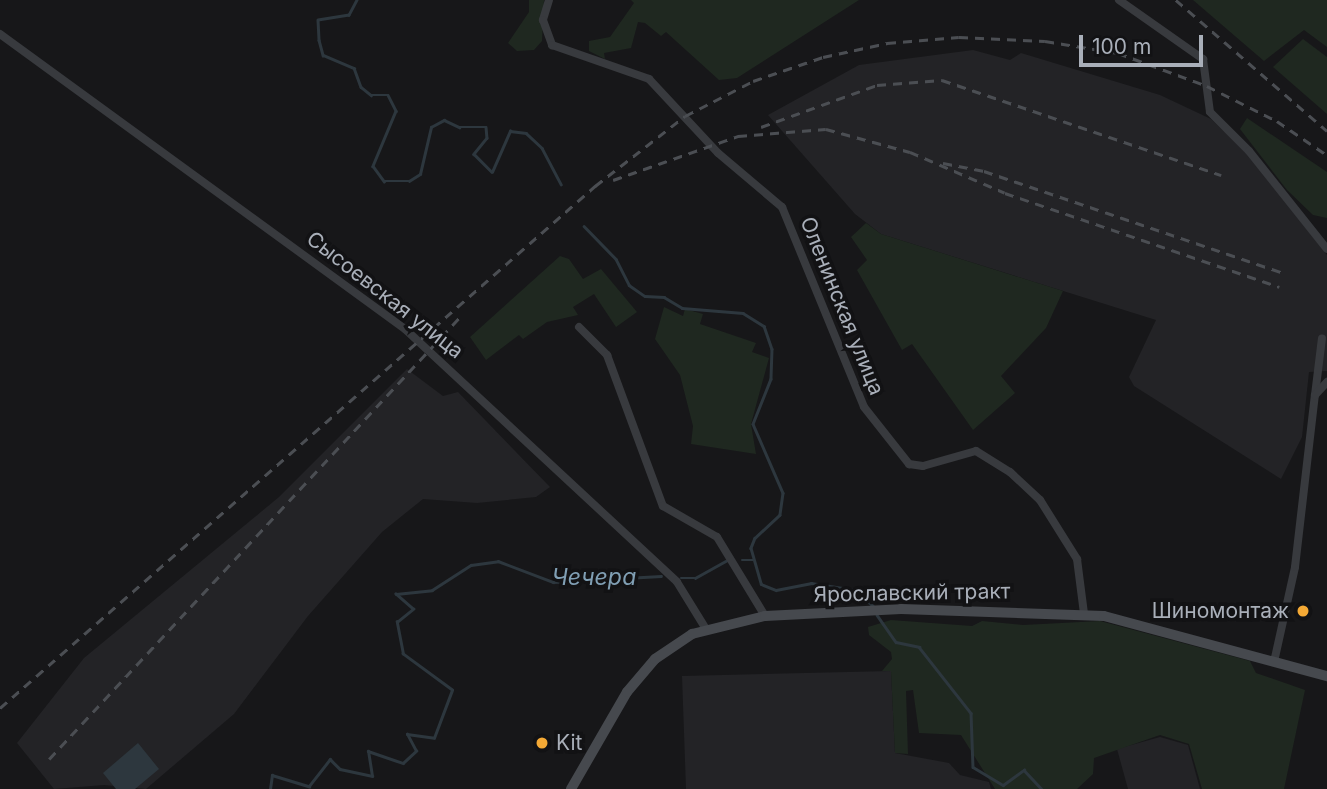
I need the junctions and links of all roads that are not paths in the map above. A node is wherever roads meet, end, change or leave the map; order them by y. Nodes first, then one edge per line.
1 (549, 0) edge
2 (1119, 0) edge
3 (0, 34) edge
4 (1327, 249) edge
5 (579, 327) dead end
6 (1322, 338) dead end
7 (1327, 382) edge
8 (1315, 395) junction
9 (1084, 614) junction
10 (765, 617) junction
11 (706, 629) junction
12 (1274, 662) junction
13 (1327, 676) edge
14 (571, 789) edge

1 - 9 street, Оленинская улица
2 - 4 street
3 - 11 street, Сысоевская улица
5 - 10 street
6 - 8 street
7 - 8 street
8 - 12 street
9 - 10 street, Ярославский тракт
9 - 12 street, Ярославский тракт
10 - 11 street, Ярославский тракт
11 - 14 street, Ярославский тракт
12 - 13 street, Ярославский тракт

